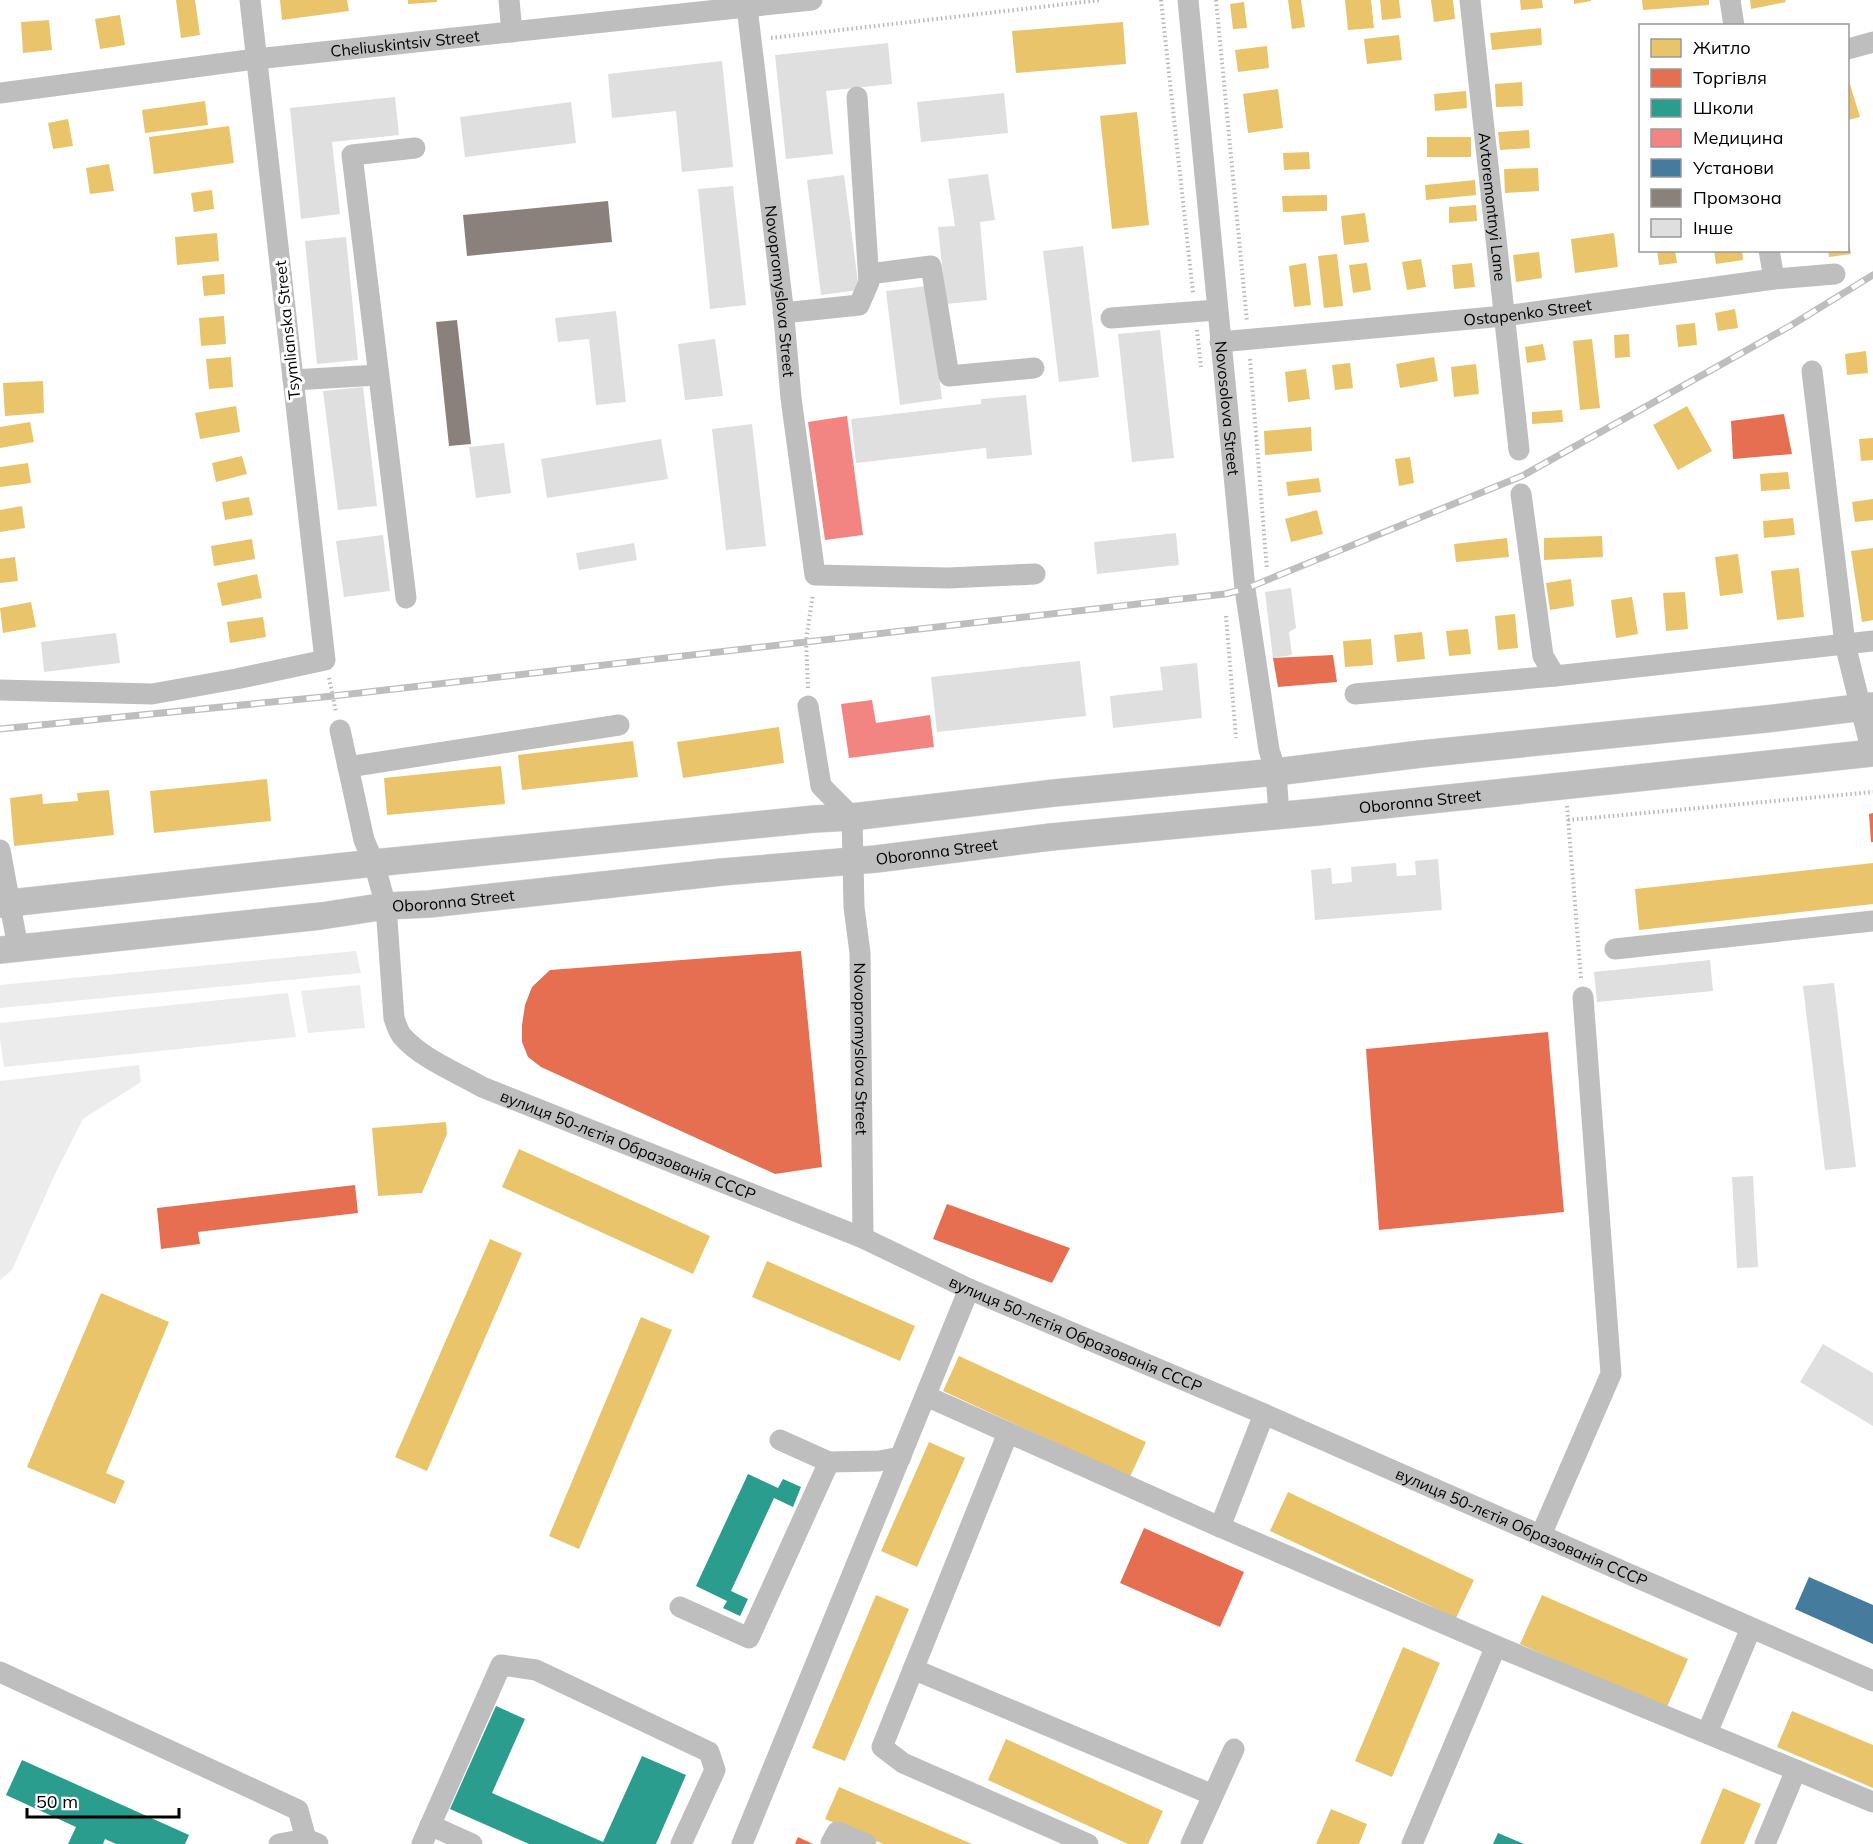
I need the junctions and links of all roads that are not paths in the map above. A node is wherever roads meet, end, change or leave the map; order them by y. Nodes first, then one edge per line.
1 (250, 0) edge
2 (509, 0) edge
3 (812, 0) edge
4 (1188, 0) edge
5 (1470, 0) edge
6 (1730, 0) edge
7 (747, 7) junction
8 (1734, 24) edge
9 (512, 32) junction
10 (1873, 42) edge
11 (1849, 48) edge
12 (256, 59) junction
13 (0, 93) edge
14 (857, 97) dead end
15 (415, 148) dead end
16 (1769, 252) edge
17 (869, 274) junction
18 (1835, 274) dead end
19 (1774, 279) junction
20 (1217, 310) junction
21 (783, 313) junction
22 (1504, 315) junction
23 (1111, 318) dead end
24 (1220, 342) junction
25 (1034, 368) dead end
26 (1812, 371) dead end
27 (378, 375) junction
28 (293, 380) junction
29 (1519, 450) dead end
30 (1521, 494) dead end
31 (1035, 574) dead end
32 (406, 598) dead end
33 (1873, 641) edge
34 (1845, 644) junction
35 (1555, 676) junction
36 (0, 690) edge
37 (1355, 694) dead end
38 (808, 706) road end
39 (1867, 707) edge
40 (619, 725) dead end
41 (340, 730) road end
42 (1872, 753) edge
43 (348, 767) junction
44 (1276, 772) junction
45 (1279, 815) junction
46 (852, 817) junction
47 (0, 850) edge
48 (854, 860) junction
49 (374, 863) junction
50 (4, 903) edge
51 (386, 906) junction
52 (1873, 921) edge
53 (9, 949) edge
54 (1616, 949) dead end
55 (1583, 997) road end
56 (863, 1238) junction
57 (969, 1289) junction
58 (926, 1396) junction
59 (1264, 1414) junction
60 (1008, 1433) junction
61 (780, 1440) dead end
62 (901, 1457) junction
63 (829, 1462) junction
64 (1220, 1527) junction
65 (1541, 1536) junction
66 (680, 1607) dead end
67 (1751, 1628) junction
68 (1496, 1646) junction
69 (913, 1669) junction
70 (0, 1672) edge
71 (1873, 1681) edge
72 (1707, 1733) junction
73 (1234, 1749) dead end
74 (1796, 1770) junction
75 (1213, 1795) junction
76 (1873, 1802) edge
77 (426, 1835) edge
78 (312, 1841) edge
79 (1080, 1842) edge
80 (831, 1843) edge
81 (279, 1844) edge
82 (472, 1844) edge
83 (681, 1844) edge
84 (742, 1844) edge
85 (866, 1844) edge
86 (1191, 1844) edge
87 (1412, 1844) edge
88 (1765, 1844) edge

1 - 12 street, Tsymlianska Street
2 - 9 street
3 - 7 street, Cheliuskintsiv Street
4 - 20 street, Novosolova Street
5 - 22 street, Avtoremontnyi Lane
6 - 8 street
7 - 9 street, Cheliuskintsiv Street
7 - 21 street, Novopromyslova Street
9 - 12 street, Cheliuskintsiv Street
10 - 11 street
12 - 13 street, Cheliuskintsiv Street
12 - 28 street, Tsymlianska Street
14 - 17 street
15 - 27 street
16 - 19 street
17 - 21 street
17 - 25 street
18 - 19 street, Ostapenko Street
19 - 22 street, Ostapenko Street
20 - 23 street
20 - 24 street, Novosolova Street
21 - 31 street, Novopromyslova Street
22 - 24 street, Ostapenko Street
22 - 29 street, Avtoremontnyi Lane
24 - 44 street, Novosolova Street
26 - 34 street
27 - 28 street
27 - 32 street
28 - 36 street, Tsymlianska Street
30 - 35 street
33 - 34 street
34 - 35 street
34 - 39 street
35 - 37 street
38 - 46 street
39 - 42 street
39 - 44 main road
40 - 43 street
41 - 43 street, вулиця 50-лєтія Образованія СССР
42 - 45 main road, Oboronna Street
43 - 49 street, вулиця 50-лєтія Образованія СССР
44 - 45 street, Novosolova Street
44 - 46 main road
45 - 48 main road, Oboronna Street
46 - 48 street, Novopromyslova Street
46 - 49 main road
47 - 50 street
48 - 51 main road, Oboronna Street
48 - 56 street, Novopromyslova Street
49 - 50 main road
49 - 51 street, вулиця 50-лєтія Образованія СССР
50 - 53 street
51 - 53 main road, Oboronna Street
51 - 56 street, вулиця 50-лєтія Образованія СССР
52 - 54 street
55 - 65 street
56 - 57 street, вулиця 50-лєтія Образованія СССР
57 - 58 street
57 - 59 street, вулиця 50-лєтія Образованія СССР
58 - 60 street
58 - 62 street
59 - 64 street
59 - 65 street, вулиця 50-лєтія Образованія СССР
60 - 64 street
60 - 69 street
61 - 63 street
62 - 63 street
62 - 84 street
63 - 66 street
64 - 68 street
65 - 67 street, вулиця 50-лєтія Образованія СССР
67 - 71 street, вулиця 50-лєтія Образованія СССР
67 - 72 street
68 - 72 street
68 - 87 street
69 - 75 street
69 - 79 street
70 - 78 street
72 - 74 street
73 - 75 street
74 - 76 street
74 - 88 street
75 - 86 street
77 - 82 street
77 - 83 street
78 - 81 street
80 - 85 street

